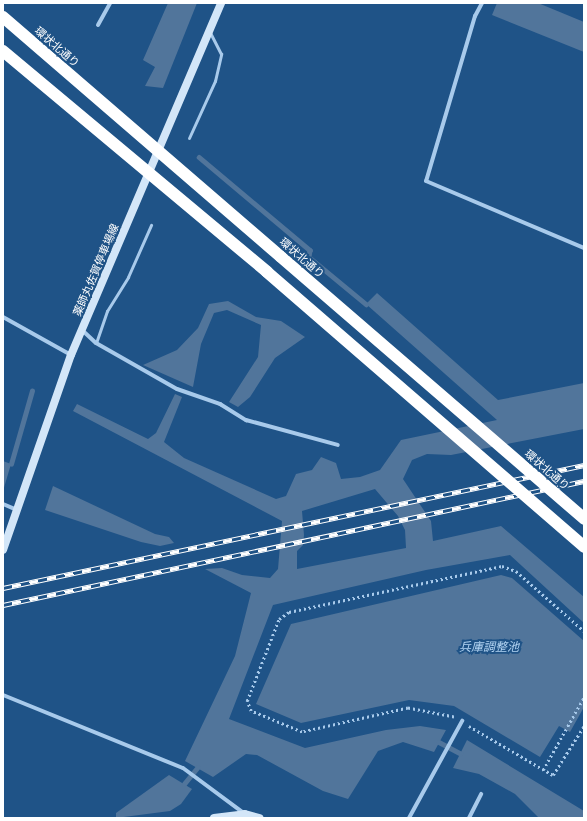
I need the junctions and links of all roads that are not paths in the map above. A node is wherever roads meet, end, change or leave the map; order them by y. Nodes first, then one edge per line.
1 (110, 3) edge
2 (221, 3) edge
3 (482, 3) edge
4 (3, 17) edge
5 (98, 25) dead end
6 (209, 28) junction
7 (3, 51) edge
8 (189, 138) dead end
9 (157, 151) junction
10 (150, 175) junction
11 (151, 225) dead end
12 (584, 248) edge
13 (3, 317) edge
14 (82, 329) junction
15 (96, 342) junction
16 (71, 355) junction
17 (338, 445) dead end
18 (3, 504) edge
19 (17, 510) junction
20 (584, 519) edge
21 (584, 547) edge
22 (3, 550) edge
23 (3, 696) edge
24 (462, 722) road end
25 (482, 794) dead end
26 (245, 814) junction
27 (214, 818) edge
28 (259, 818) edge
29 (409, 818) edge
30 (469, 818) edge

1 - 5 street
2 - 6 main road, 薬師丸佐賀停車場線
3 - 12 street
4 - 9 highway, 環状北通り
6 - 8 lane
6 - 9 main road, 薬師丸佐賀停車場線
7 - 10 highway
9 - 10 main road, 薬師丸佐賀停車場線
9 - 20 highway, 環状北通り, bridge
10 - 14 main road, 薬師丸佐賀停車場線
10 - 21 highway, bridge
11 - 15 lane
13 - 16 street
14 - 15 street
14 - 16 main road, 薬師丸佐賀停車場線
15 - 17 street
16 - 19 main road, 薬師丸佐賀停車場線
18 - 19 street
19 - 22 main road, 薬師丸佐賀停車場線
23 - 26 street
24 - 29 street
25 - 30 street
26 - 27 main road
26 - 28 main road

